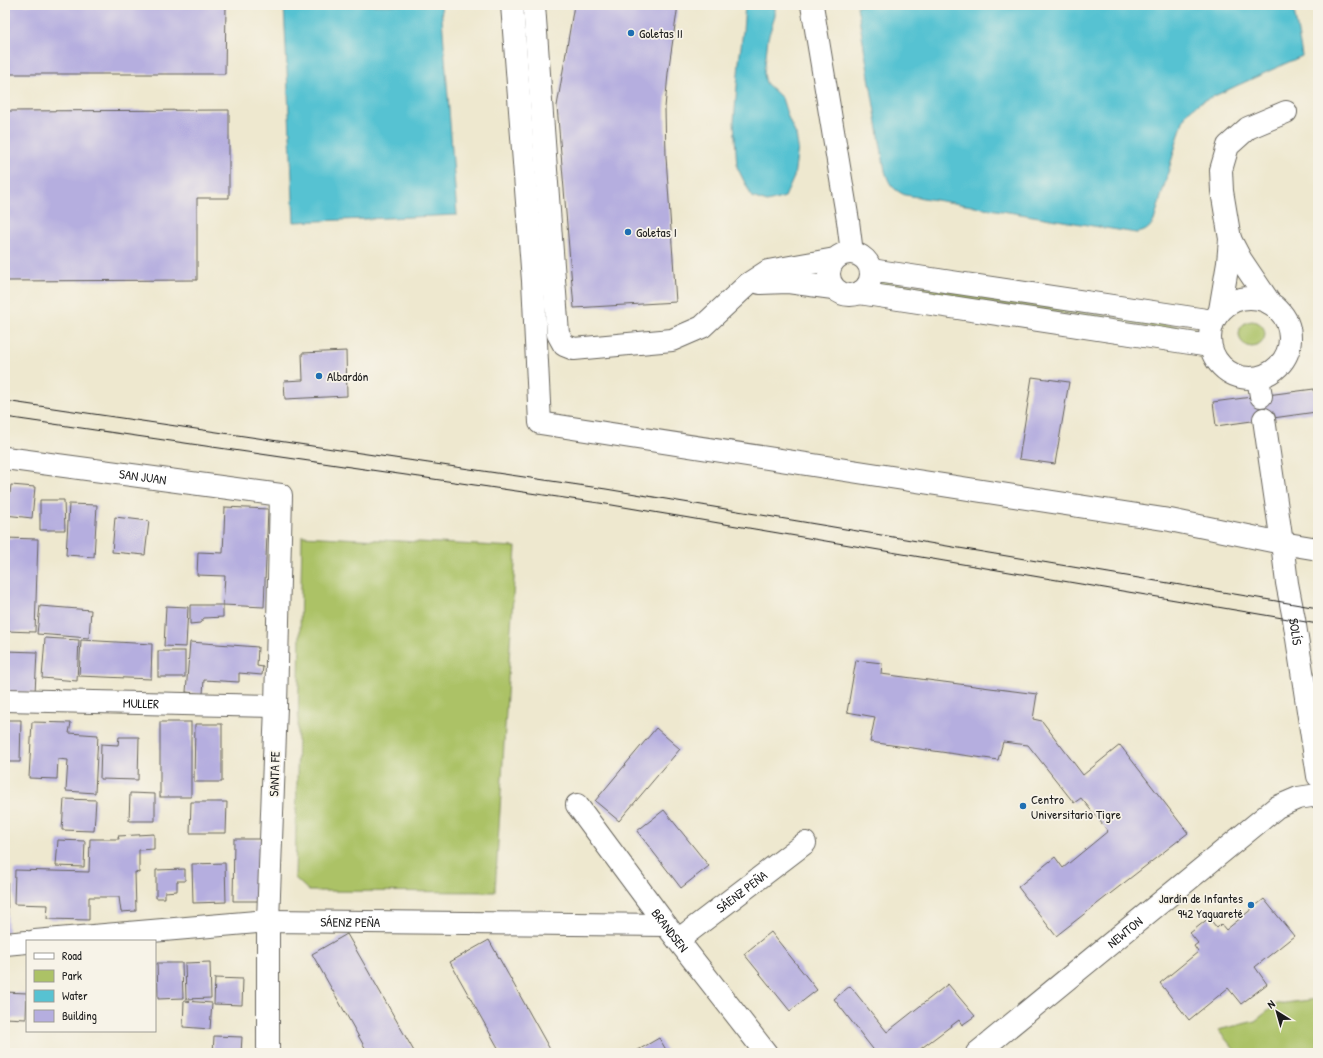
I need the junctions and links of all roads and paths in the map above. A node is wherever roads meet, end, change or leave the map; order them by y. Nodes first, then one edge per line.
1 (512, 5) edge
2 (534, 5) edge
3 (812, 5) edge
4 (1286, 112) dead end
5 (1230, 239) junction
6 (843, 256) junction
7 (871, 270) junction
8 (748, 284) junction
9 (833, 288) junction
10 (859, 293) junction
11 (1270, 303) junction
12 (1216, 316) junction
13 (1210, 346) junction
14 (1264, 419) dead end
15 (5, 458) edge
16 (281, 495) joint
17 (1282, 543) junction
18 (1318, 549) edge
19 (5, 700) edge
20 (276, 706) junction
21 (1318, 776) edge
22 (1318, 796) edge
23 (577, 805) dead end
24 (806, 843) dead end
25 (268, 921) junction
26 (672, 932) junction
27 (47, 940) edge
28 (26, 942) edge
29 (5, 944) edge
30 (268, 1053) edge
31 (766, 1053) edge
32 (977, 1053) edge

1 - 17 street
2 - 8 street
3 - 6 street
4 - 5 street
5 - 11 street
5 - 12 street
6 - 7 street
6 - 8 street
6 - 9 street
7 - 10 street
7 - 12 street
8 - 9 street
9 - 10 street
10 - 13 street
11 - 12 street
11 - 13 street
12 - 13 street
14 - 17 street, SOLÍS
15 - 16 street, SAN JUAN
16 - 20 street, SANTA FE
17 - 18 street
17 - 21 street, SOLÍS
19 - 20 street, MULLER
20 - 25 street, SANTA FE
22 - 32 street, NEWTON
23 - 26 street, BRANDSEN
24 - 26 street, SÁENZ PEÑA
25 - 26 street, SÁENZ PEÑA
25 - 27 street, SÁENZ PEÑA
25 - 30 street, SANTA FE
26 - 31 street, BRANDSEN
28 - 29 street

